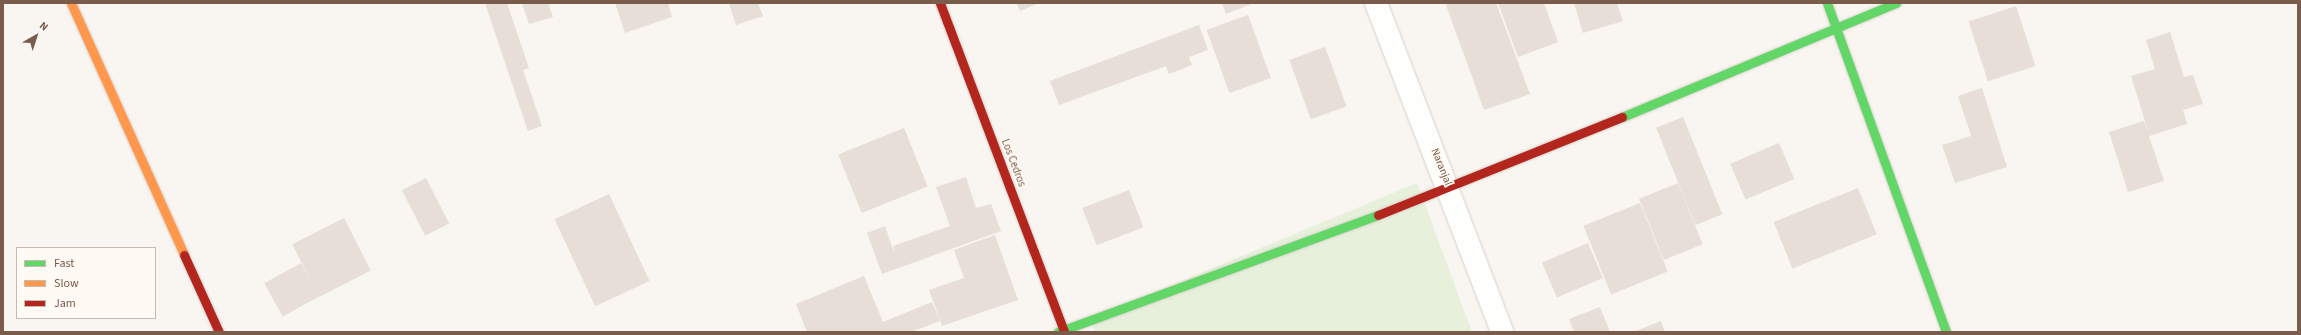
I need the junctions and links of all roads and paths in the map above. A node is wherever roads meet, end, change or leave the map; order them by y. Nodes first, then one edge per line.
1 (71, 3) edge
2 (940, 3) edge
3 (1376, 3) edge
4 (1827, 3) edge
5 (1896, 3) edge
6 (1836, 27) junction
7 (1449, 189) junction
8 (1062, 331) edge
9 (219, 332) edge
10 (1502, 332) edge
11 (1946, 332) edge

1 - 9 street
2 - 8 street, Los Cedros
3 - 7 street, Naranjal
4 - 6 street
5 - 6 street
6 - 7 street
6 - 11 street
7 - 8 street
7 - 10 street, Naranjal

